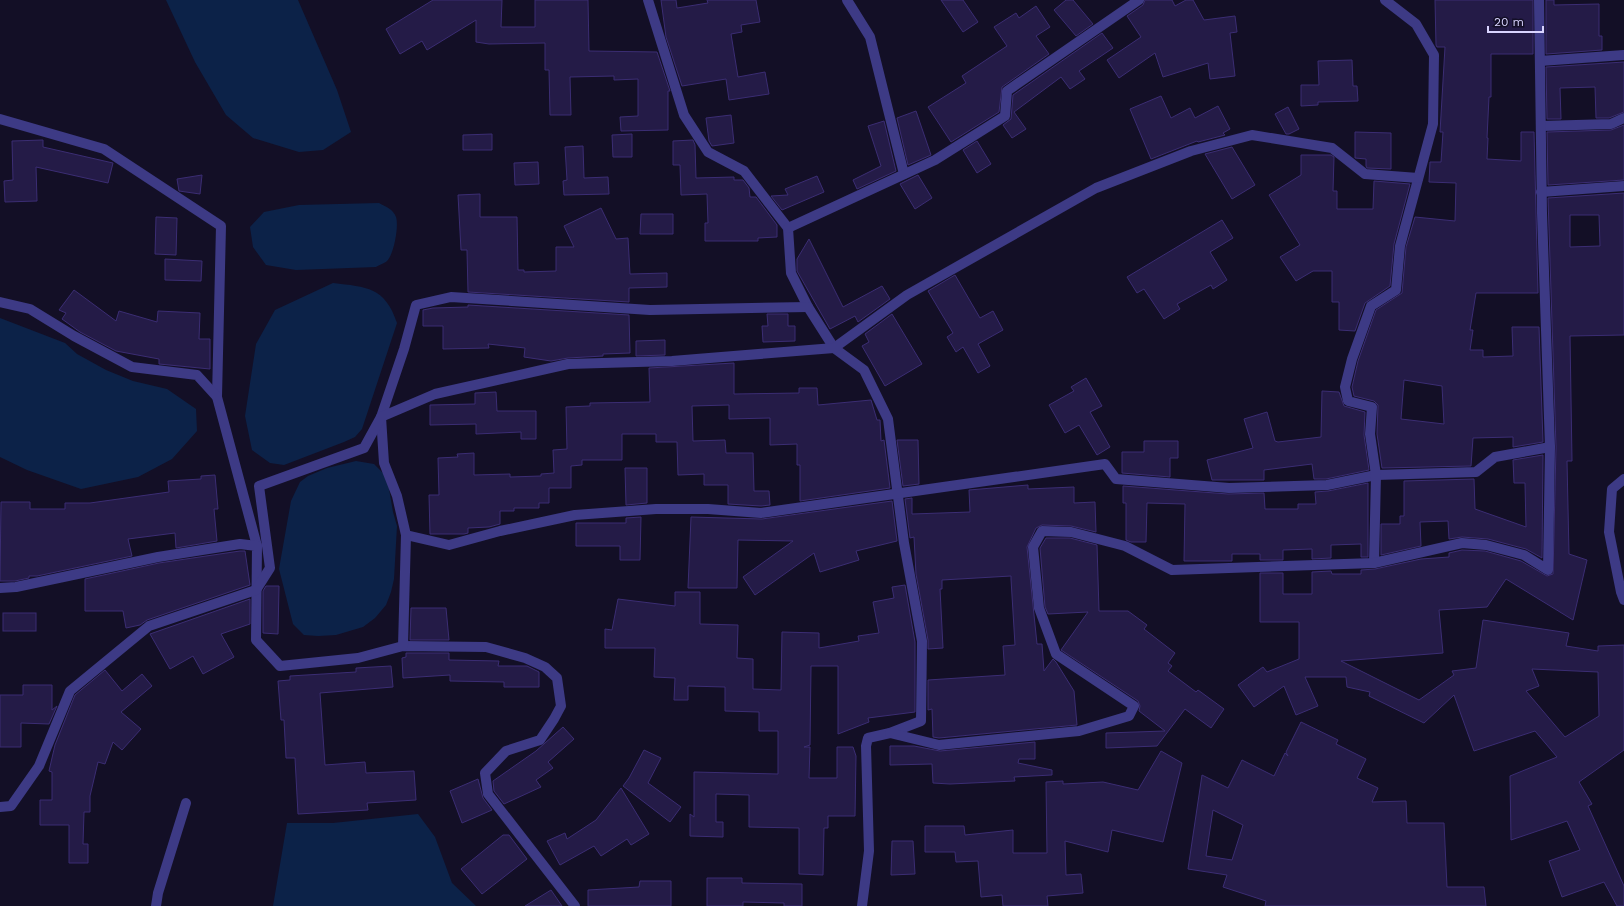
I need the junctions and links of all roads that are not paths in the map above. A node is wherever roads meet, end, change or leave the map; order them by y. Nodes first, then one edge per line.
1 (648, 0) edge
2 (847, 0) edge
3 (1140, 0) edge
4 (1385, 0) edge
5 (1539, 0) edge
6 (1624, 55) edge
7 (1540, 61) junction
8 (1624, 118) edge
9 (0, 119) edge
10 (1540, 126) junction
11 (904, 174) junction
12 (1418, 178) junction
13 (1624, 186) edge
14 (1541, 192) junction
15 (788, 228) junction
16 (0, 302) edge
17 (808, 306) junction
18 (834, 348) junction
19 (217, 397) junction
20 (381, 417) junction
21 (1550, 447) junction
22 (1376, 475) junction
23 (1624, 479) edge
24 (898, 493) junction
25 (406, 535) junction
26 (257, 546) junction
27 (1374, 563) junction
28 (0, 588) edge
29 (256, 590) junction
30 (1624, 600) edge
31 (404, 646) junction
32 (890, 733) junction
33 (186, 803) dead end
34 (0, 808) edge
35 (156, 906) edge
36 (576, 906) edge
37 (862, 906) edge

1 - 15 street
2 - 11 street
3 - 11 street
4 - 12 street
5 - 7 street
6 - 7 street
7 - 10 street
8 - 10 street
9 - 19 street
10 - 14 street
11 - 15 street
12 - 18 street
12 - 22 street
13 - 14 street
14 - 21 street
15 - 17 street
16 - 19 street
17 - 18 street
17 - 20 street
18 - 20 street
18 - 24 street
19 - 26 street
20 - 25 street
20 - 29 street
21 - 22 street
21 - 27 street
22 - 24 street
22 - 27 street
23 - 30 street
24 - 25 street
24 - 32 street
25 - 31 street
26 - 28 street
26 - 29 street
27 - 32 street
29 - 31 street
29 - 34 street
31 - 36 street
32 - 37 street
33 - 35 street

